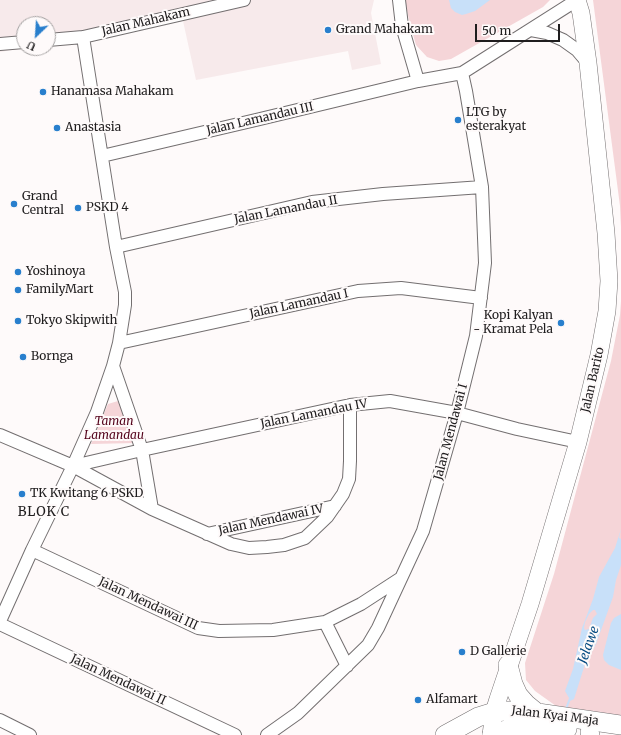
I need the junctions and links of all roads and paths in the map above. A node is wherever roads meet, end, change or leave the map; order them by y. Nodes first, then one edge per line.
1 (244, 0) edge
2 (399, 0) edge
3 (579, 3) edge
4 (531, 30) junction
5 (84, 37) junction
6 (56, 39) edge
7 (16, 43) edge
8 (0, 44) edge
9 (588, 62) junction
10 (462, 73) junction
11 (418, 81) junction
12 (102, 156) junction
13 (482, 187) junction
14 (116, 247) junction
15 (481, 298) junction
16 (119, 343) junction
17 (113, 366) junction
18 (350, 405) junction
19 (457, 413) junction
20 (0, 435) edge
21 (578, 442) junction
22 (142, 450) junction
23 (73, 466) junction
24 (335, 506) junction
25 (152, 509) junction
26 (207, 534) junction
27 (32, 550) junction
28 (401, 578) junction
29 (325, 622) junction
30 (0, 623) edge
31 (508, 665) junction
32 (347, 666) junction
33 (494, 712) junction
34 (537, 713) junction
35 (0, 720) edge
36 (561, 722) junction
37 (621, 725) edge
38 (594, 734) edge
39 (30, 735) edge
40 (235, 735) edge
41 (267, 735) edge
42 (445, 735) edge
43 (492, 735) edge

1 - 5 street, Jalan Mahakam
2 - 11 street
3 - 4 street
3 - 9 street, Jalan Barito
4 - 9 street
4 - 10 street
5 - 6 street, Jalan Mahakam
5 - 12 street
7 - 8 street
9 - 21 street, Jalan Barito
10 - 11 street
10 - 13 street, Jalan Mendawai I
11 - 12 street, Jalan Lamandau III
12 - 14 street
13 - 14 street, Jalan Lamandau II
13 - 15 street, Jalan Mendawai I
14 - 16 street
15 - 16 street, Jalan Lamandau I
15 - 19 street, Jalan Mendawai I
16 - 17 street
17 - 22 street
17 - 23 street
18 - 19 street, Jalan Lamandau IV
18 - 22 street, Jalan Lamandau IV
18 - 24 street, Jalan Mendawai IV
19 - 21 street, Jalan Lamandau IV
19 - 28 street, Jalan Mendawai I
20 - 23 street, Jalan Mendawai IV
21 - 31 street, Jalan Barito
22 - 23 street, Jalan Lamandau IV
22 - 25 street
23 - 25 street, Jalan Mendawai IV
23 - 27 street
24 - 26 street, Jalan Mendawai IV
24 - 26 street, Jalan Mendawai IV
25 - 26 street, Jalan Mendawai IV
27 - 29 street, Jalan Mendawai III
27 - 30 street
28 - 29 street, Jalan Mendawai III
28 - 32 street, Jalan Mendawai I
29 - 32 street
30 - 40 street, Jalan Mendawai II
31 - 33 street, Jalan Barito
31 - 34 main road
32 - 41 street, Jalan Mendawai I
33 - 34 main road, Jalan Kyai Maja
33 - 42 main road, Jalan Kyai Maja
33 - 43 street, Jalan Barito
34 - 36 main road, Jalan Kyai Maja
35 - 39 street
36 - 37 main road, Jalan Kyai Maja
36 - 38 main road, Jalan Kyai Maja
36 - 43 main road, Jalan Kyai Maja

